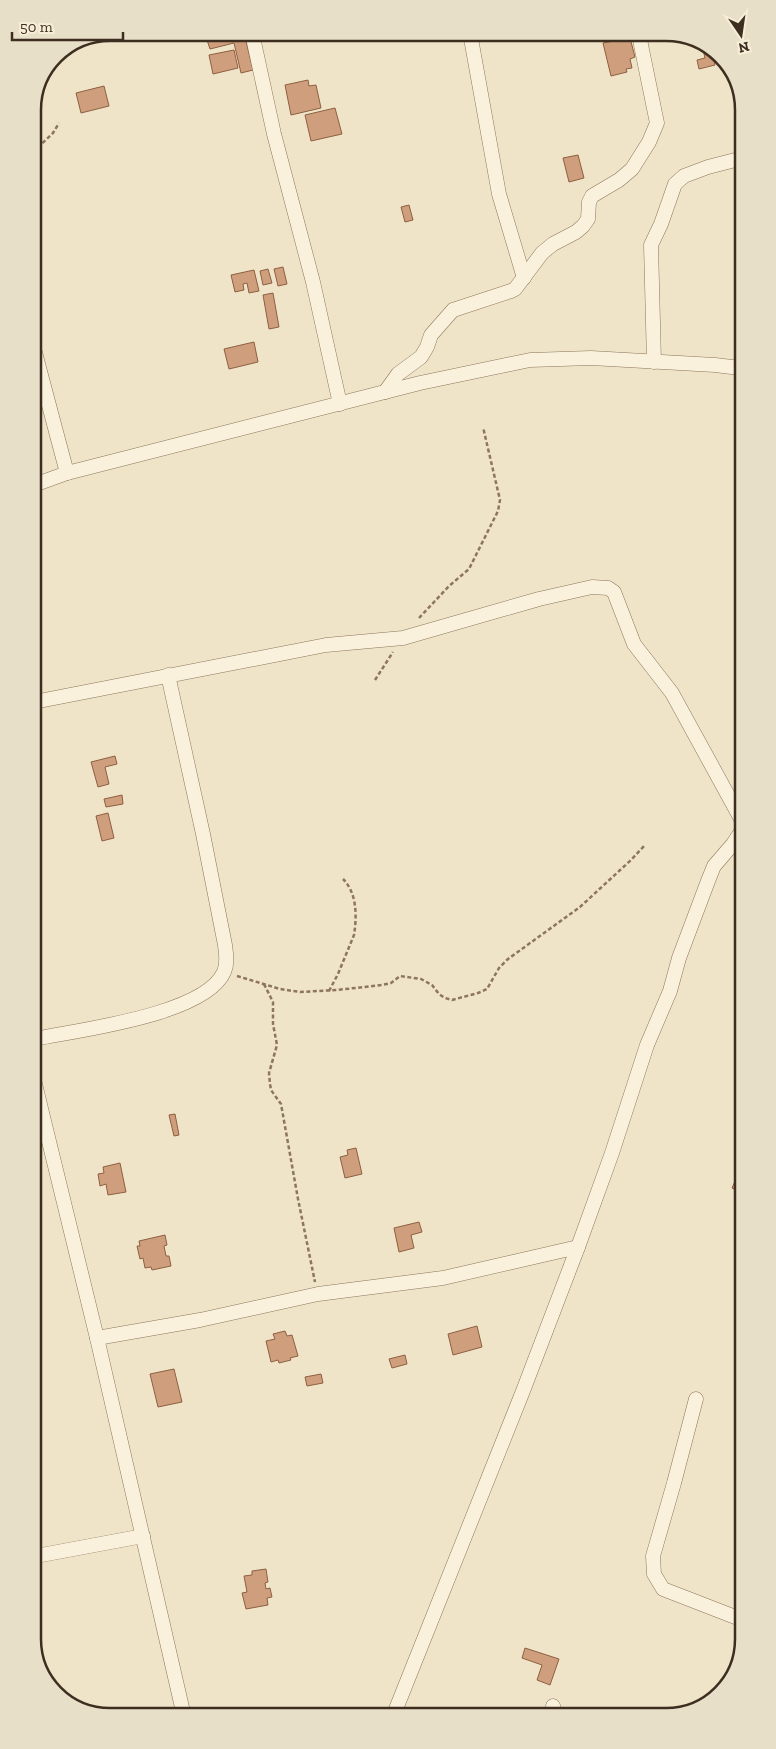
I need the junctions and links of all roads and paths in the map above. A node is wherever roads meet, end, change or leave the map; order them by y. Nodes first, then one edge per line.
1 (254, 41) edge
2 (471, 41) edge
3 (641, 41) edge
4 (58, 123) dead end
5 (41, 144) edge
6 (735, 160) edge
7 (524, 278) junction
8 (654, 362) junction
9 (735, 368) edge
10 (41, 375) edge
11 (385, 392) junction
12 (340, 404) junction
13 (483, 427) dead end
14 (67, 473) junction
15 (41, 482) edge
16 (418, 619) dead end
17 (403, 638) junction
18 (168, 675) junction
19 (375, 680) dead end
20 (41, 701) edge
21 (735, 808) edge
22 (735, 840) edge
23 (645, 845) dead end
24 (343, 879) dead end
25 (224, 972) junction
26 (264, 984) junction
27 (329, 991) junction
28 (41, 1038) edge
29 (41, 1109) edge
30 (578, 1247) junction
31 (318, 1294) junction
32 (97, 1338) junction
33 (696, 1399) dead end
34 (143, 1536) junction
35 (41, 1555) edge
36 (735, 1617) edge
37 (182, 1708) edge
38 (396, 1708) edge

1 - 12 street
2 - 7 street
3 - 7 street
4 - 5 path
6 - 8 street
7 - 11 street
8 - 9 street
8 - 11 street
10 - 14 street
11 - 12 street
12 - 14 street
13 - 16 path
14 - 15 street
17 - 18 street
17 - 19 path
17 - 21 street
18 - 20 street
18 - 25 street
22 - 30 street
23 - 27 path
24 - 27 path
25 - 26 path
25 - 28 street
26 - 27 path
26 - 31 path
29 - 32 street
30 - 31 street
30 - 38 street
31 - 32 street
32 - 34 street
33 - 36 street
34 - 35 street
34 - 37 street

